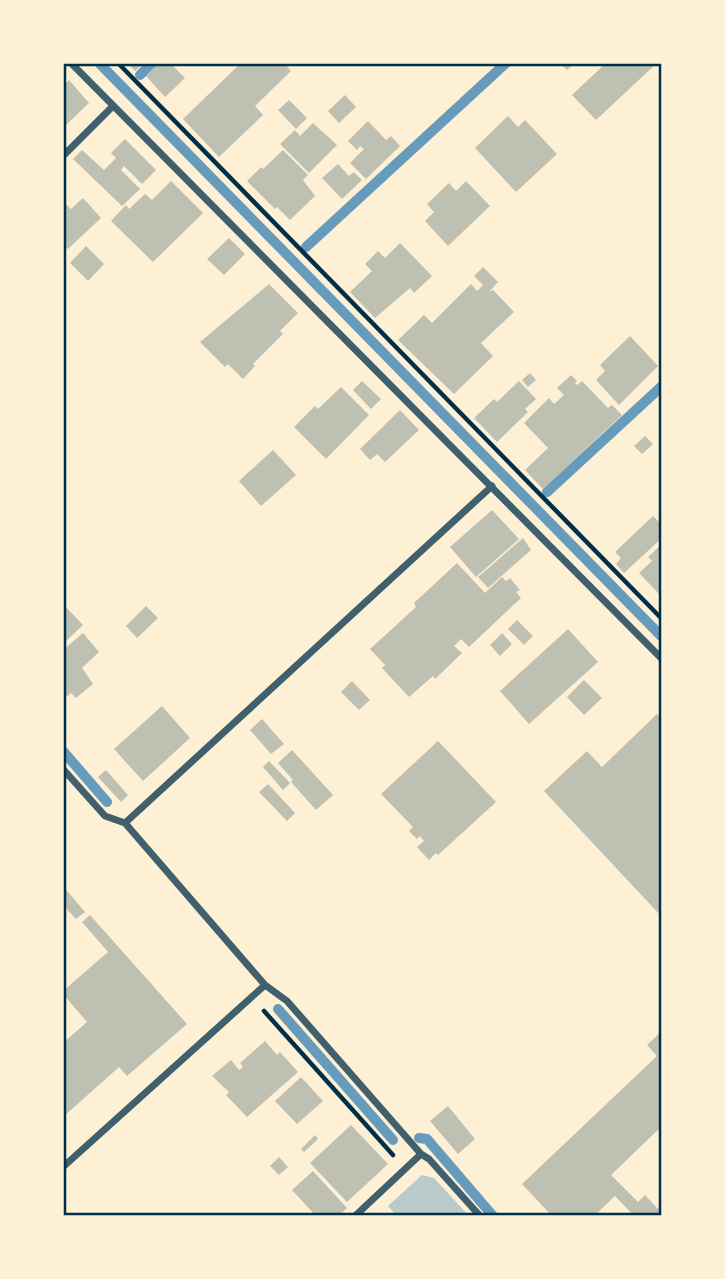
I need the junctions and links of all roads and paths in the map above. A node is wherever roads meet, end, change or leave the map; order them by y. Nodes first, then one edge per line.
1 (71, 63) edge
2 (118, 63) edge
3 (113, 106) junction
4 (63, 156) edge
5 (492, 486) junction
6 (662, 619) edge
7 (662, 659) edge
8 (63, 769) edge
9 (125, 823) junction
10 (265, 985) junction
11 (263, 1010) dead end
12 (421, 1154) junction
13 (63, 1167) edge
14 (405, 1169) junction
15 (355, 1216) edge
16 (480, 1216) edge

1 - 3 street
2 - 6 path
3 - 4 street
3 - 5 street
5 - 7 street
5 - 9 street
8 - 9 street
9 - 10 street
10 - 12 street
10 - 13 street
11 - 14 path
12 - 14 street
12 - 16 street
14 - 15 street

